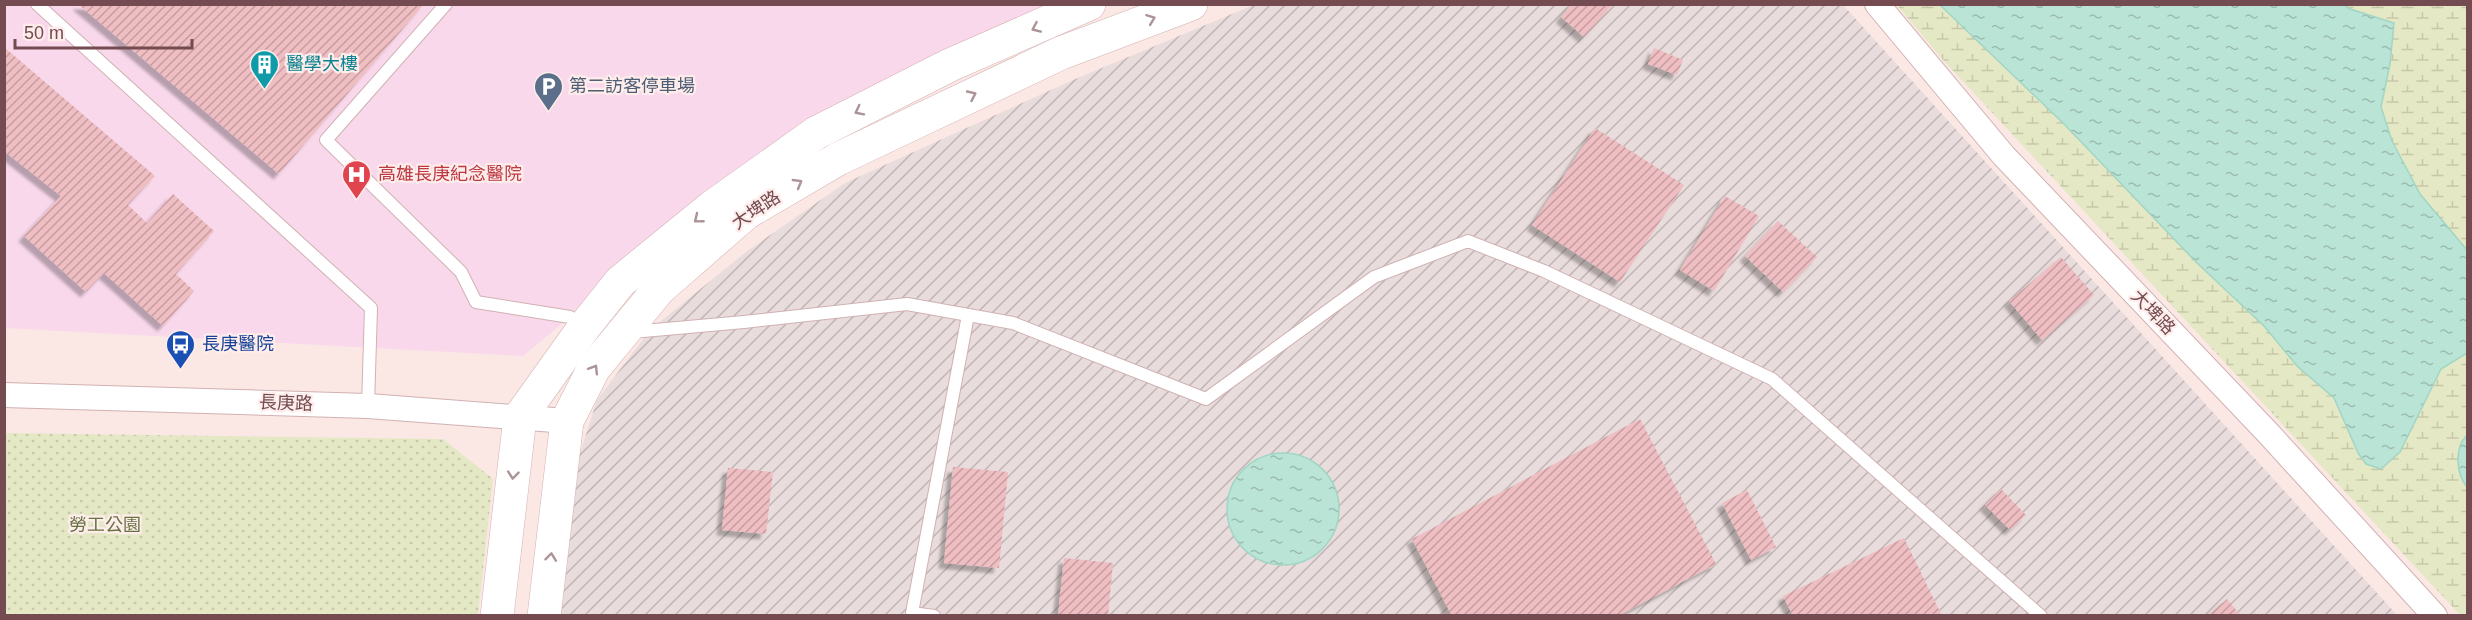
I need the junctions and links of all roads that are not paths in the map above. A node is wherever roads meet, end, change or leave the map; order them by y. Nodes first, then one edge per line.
1 (37, 4) edge
2 (446, 4) edge
3 (1089, 4) edge
4 (1191, 4) edge
5 (1877, 4) edge
6 (968, 315) junction
7 (585, 326) junction
8 (621, 333) junction
9 (4, 394) edge
10 (369, 406) junction
11 (520, 417) junction
12 (567, 421) junction
13 (497, 615) edge
14 (544, 615) edge
15 (934, 615) edge
16 (2040, 615) edge
17 (2435, 615) edge

1 - 10 lane
2 - 7 lane
3 -> 7 main road, 大埤路
8 -> 4 main road, 大埤路
5 - 17 street, 大埤路
6 - 8 lane
6 - 15 lane
6 - 16 lane
7 - 11 main road, 大埤路
12 -> 8 main road, 大埤路
9 - 10 street, 長庚路
10 - 11 street, 長庚路
11 - 12 street, 長庚路
11 -> 13 main road, 大埤路
14 -> 12 main road, 大埤路

